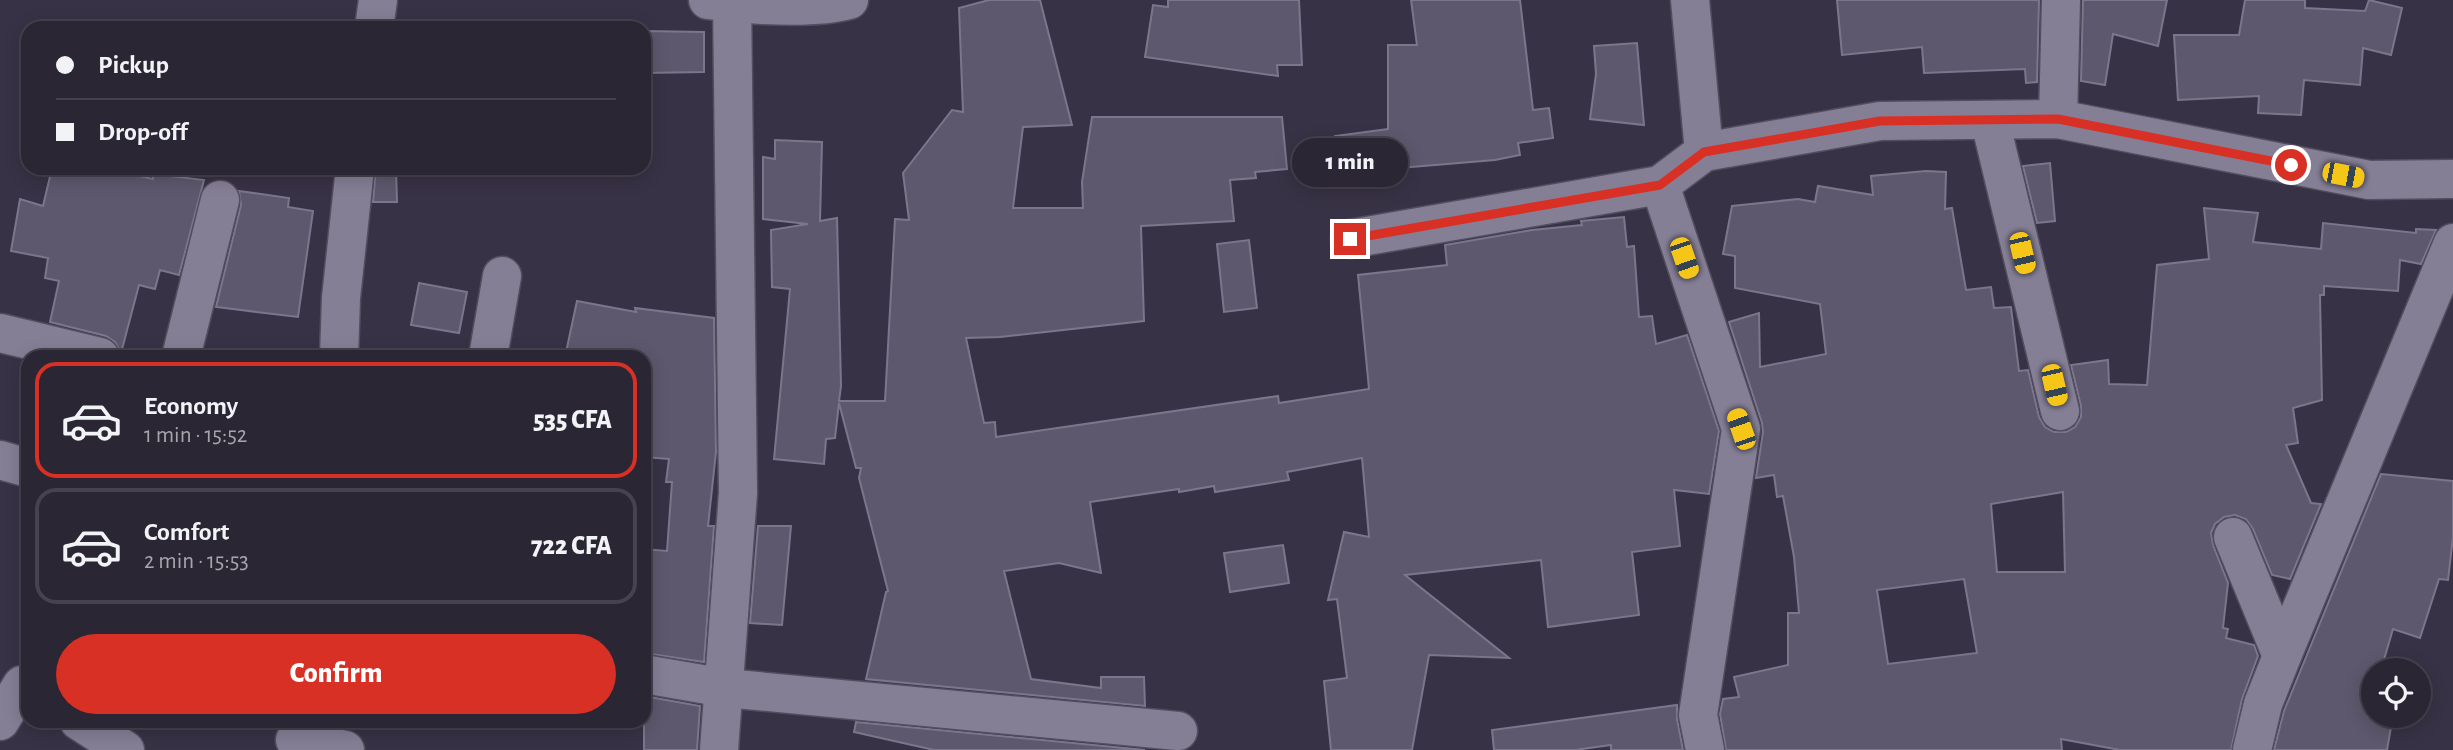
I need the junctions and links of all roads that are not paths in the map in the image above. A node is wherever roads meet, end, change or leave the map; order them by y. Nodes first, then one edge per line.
1 (378, 0) edge
2 (849, 0) edge
3 (1690, 0) edge
4 (2061, 0) edge
5 (723, 1) edge
6 (375, 21) edge
7 (2058, 119) junction
8 (1990, 121) junction
9 (1704, 152) junction
10 (354, 175) edge
11 (2453, 179) edge
12 (1660, 185) junction
13 (220, 200) dead end
14 (1350, 239) dead end
15 (2453, 243) edge
16 (502, 276) dead end
17 (0, 333) edge
18 (71, 350) edge
19 (183, 350) edge
20 (339, 350) edge
21 (489, 350) edge
22 (2060, 411) dead end
23 (0, 460) edge
24 (21, 466) edge
25 (2233, 537) dead end
26 (2282, 656) junction
27 (651, 675) edge
28 (17, 681) edge
29 (725, 688) junction
30 (0, 721) edge
31 (90, 728) edge
32 (1178, 731) dead end
33 (296, 737) edge
34 (125, 750) edge
35 (345, 750) edge
36 (719, 750) edge
37 (1705, 750) edge
38 (2252, 750) edge

1 - 6 street
2 - 5 street
3 - 9 street
4 - 7 street
5 - 29 street
7 - 8 street
7 - 11 street
8 - 9 street
8 - 22 street
9 - 12 street
10 - 20 street
12 - 14 street
12 - 37 street
13 - 19 street
15 - 26 street
16 - 21 street
17 - 18 street
23 - 24 street
25 - 26 street
26 - 38 street
27 - 29 street
28 - 30 street
29 - 32 street
29 - 36 street
31 - 34 street
33 - 35 street

